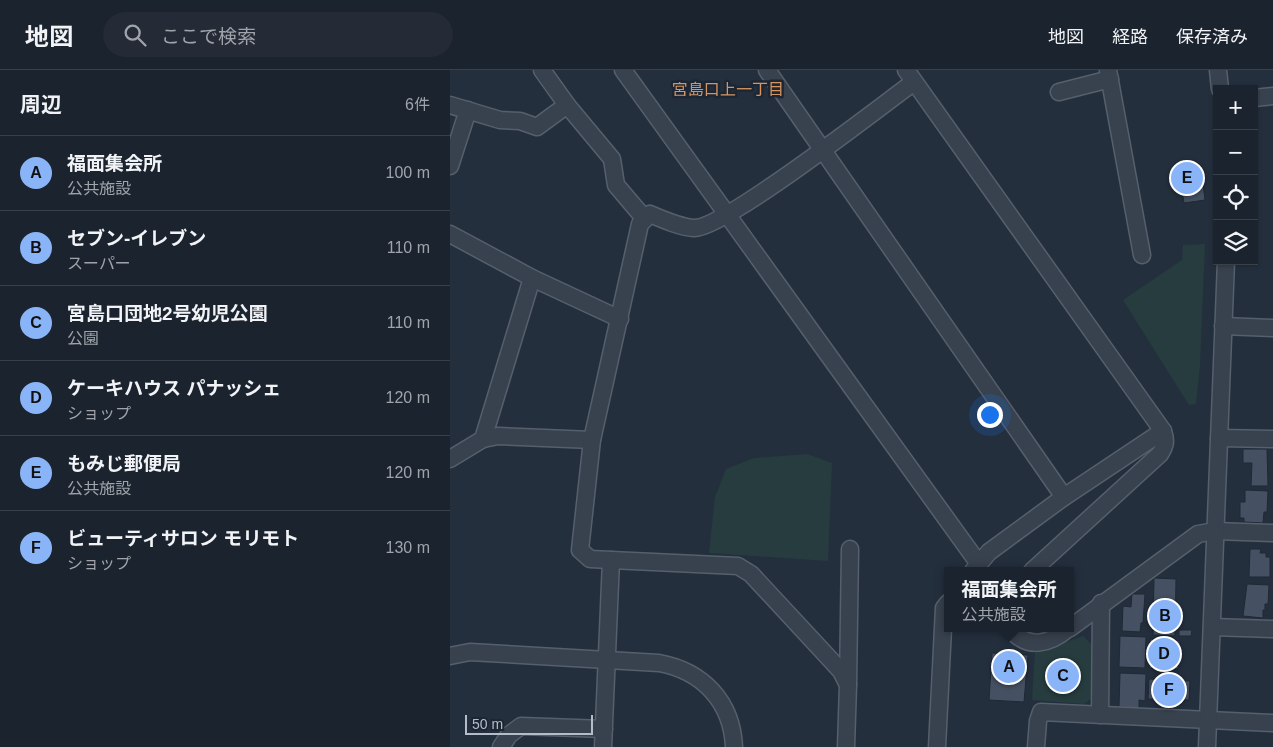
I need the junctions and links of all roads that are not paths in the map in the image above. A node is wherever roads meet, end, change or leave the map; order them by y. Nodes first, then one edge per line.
1 (542, 70) edge
2 (623, 70) edge
3 (766, 70) edge
4 (1218, 70) edge
5 (1109, 75) edge
6 (910, 76) edge
7 (1220, 85) edge
8 (1059, 92) dead end
9 (1273, 96) edge
10 (1258, 98) edge
11 (450, 105) edge
12 (568, 105) junction
13 (468, 110) junction
14 (822, 150) junction
15 (450, 166) edge
16 (727, 216) junction
17 (644, 218) junction
18 (450, 234) edge
19 (1142, 255) dead end
20 (1226, 265) edge
21 (532, 278) junction
22 (620, 319) junction
23 (1223, 326) junction
24 (1273, 328) edge
25 (1163, 431) junction
26 (1219, 438) junction
27 (483, 439) junction
28 (1273, 439) edge
29 (592, 440) junction
30 (450, 459) edge
31 (1064, 497) junction
32 (1215, 531) junction
33 (1273, 533) edge
34 (850, 549) dead end
35 (611, 560) junction
36 (976, 567) edge
37 (1036, 567) edge
38 (1101, 603) junction
39 (944, 608) edge
40 (1074, 625) edge
41 (1212, 626) junction
42 (1273, 629) edge
43 (1014, 632) edge
44 (1064, 632) edge
45 (450, 656) edge
46 (607, 660) junction
47 (848, 685) junction
48 (1100, 715) junction
49 (1208, 720) junction
50 (1273, 723) edge
51 (604, 729) junction
52 (501, 747) edge
53 (603, 747) edge
54 (734, 747) edge
55 (846, 747) edge
56 (937, 747) edge
57 (1036, 747) edge
58 (1207, 747) edge

1 - 12 street
2 - 16 street
3 - 14 street
4 - 7 street
5 - 8 street
5 - 19 street
6 - 14 street
6 - 25 street
9 - 10 street
11 - 13 street
12 - 13 street
12 - 17 street
13 - 15 street
14 - 16 street
14 - 31 street
16 - 17 street
16 - 36 street
17 - 22 street
18 - 21 street
20 - 23 street
21 - 22 street
21 - 27 street
22 - 29 street
23 - 24 street
23 - 26 street
25 - 31 street
25 - 37 street
26 - 28 street
26 - 32 street
27 - 29 street
27 - 30 street
29 - 35 street
31 - 36 street
32 - 33 street
32 - 38 street
32 - 41 street
34 - 47 street
35 - 46 street
35 - 47 street
38 - 40 street
38 - 48 street
39 - 56 street
41 - 42 street
41 - 49 street
43 - 44 street
45 - 46 street
46 - 51 street
46 - 54 street
47 - 55 street
48 - 49 street
48 - 57 street
49 - 50 street
49 - 58 street
51 - 52 street
51 - 53 street

